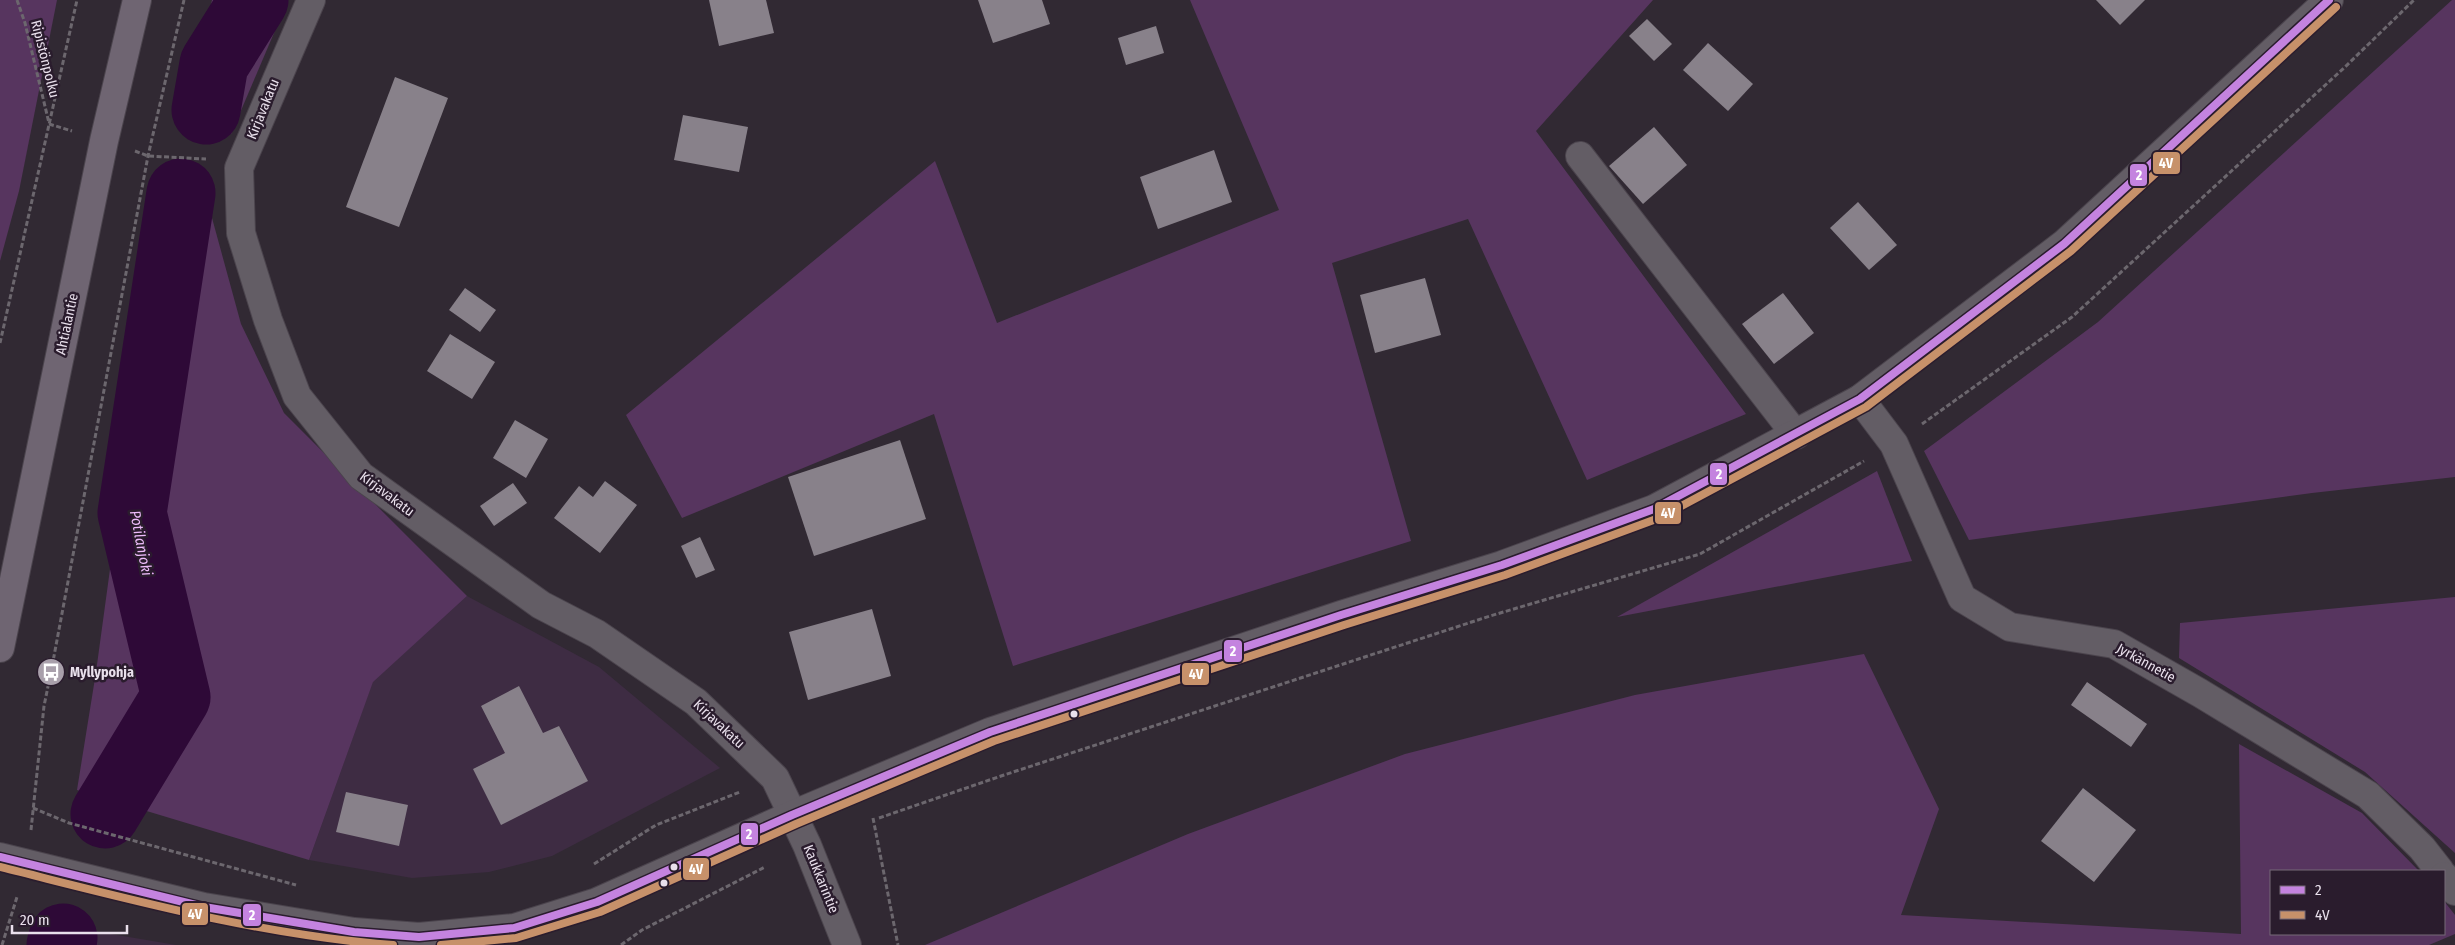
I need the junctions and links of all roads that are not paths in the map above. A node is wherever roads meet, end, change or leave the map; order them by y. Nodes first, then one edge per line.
1 (137, 0) edge
2 (311, 0) edge
3 (2329, 0) edge
4 (1580, 156) dead end
5 (1860, 399) junction
6 (1796, 435) junction
7 (0, 648) edge
8 (792, 815) junction
9 (0, 858) edge
10 (2439, 870) edge
11 (2445, 877) edge
12 (2455, 891) edge
13 (419, 941) edge
14 (847, 945) edge

1 - 7 main road, Ahtialantie
2 - 8 street, Kirjavakatu
3 - 5 street
4 - 6 street
5 - 6 street
5 - 10 street, Jyrkännetie
6 - 8 street
8 - 13 street
8 - 14 street, Kaukkarintie
9 - 13 street
11 - 12 street

